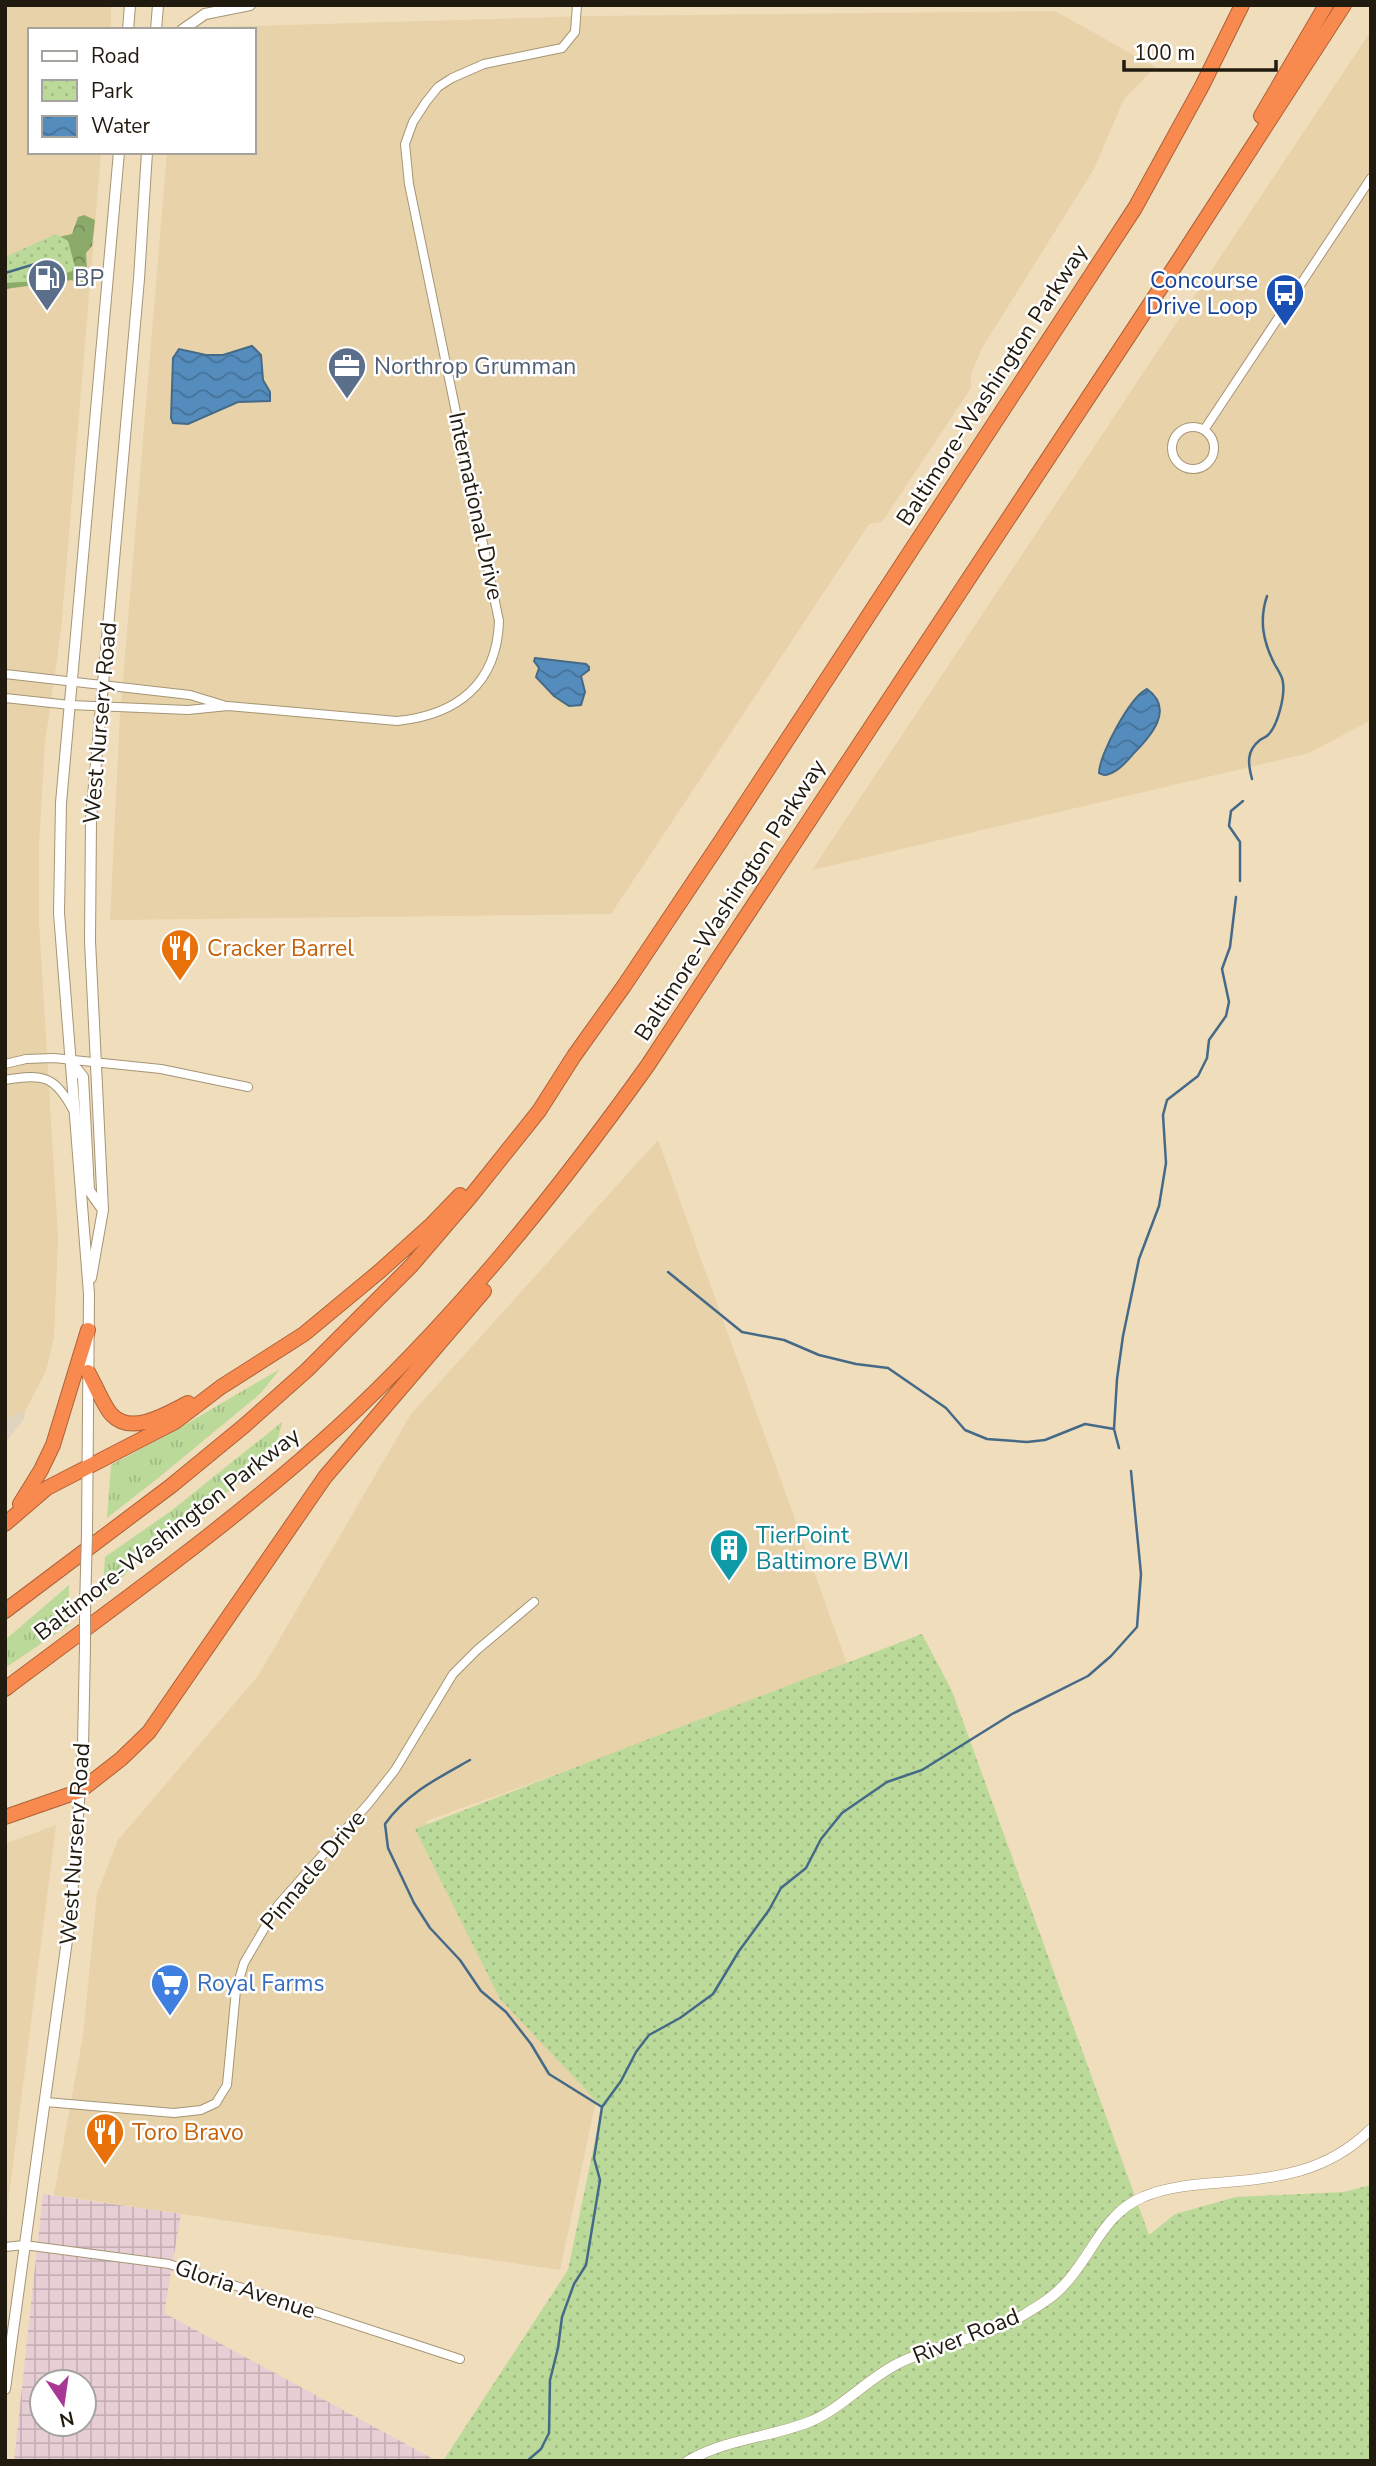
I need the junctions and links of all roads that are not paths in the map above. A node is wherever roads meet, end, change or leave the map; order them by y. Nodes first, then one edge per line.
1 (130, 5) edge
2 (158, 5) edge
3 (250, 5) edge
4 (577, 5) edge
5 (1326, 5) edge
6 (1344, 5) edge
7 (1355, 5) edge
8 (1238, 10) edge
9 (128, 28) edge
10 (156, 28) edge
11 (184, 28) edge
12 (119, 154) edge
13 (147, 154) edge
14 (1371, 178) edge
15 (1179, 260) junction
16 (1067, 429) junction
17 (1203, 430) junction
18 (5, 674) edge
19 (73, 680) junction
20 (102, 683) junction
21 (5, 698) edge
22 (70, 705) junction
23 (100, 706) junction
24 (228, 706) junction
25 (574, 1056) junction
26 (70, 1061) junction
27 (5, 1063) edge
28 (96, 1063) junction
29 (5, 1080) edge
30 (248, 1087) dead end
31 (75, 1115) junction
32 (571, 1172) junction
33 (103, 1210) junction
34 (89, 1294) junction
35 (88, 1330) junction
36 (88, 1371) junction
37 (221, 1387) junction
38 (87, 1466) junction
39 (8, 1520) edge
40 (534, 1602) dead end
41 (5, 1611) edge
42 (5, 1689) edge
43 (80, 1791) junction
44 (5, 1817) edge
45 (46, 2102) junction
46 (1371, 2129) edge
47 (24, 2245) junction
48 (5, 2247) edge
49 (460, 2359) dead end
50 (5, 2389) edge
51 (688, 2461) edge

1 - 9 main road
2 - 10 main road
3 - 11 main road
4 - 24 street, International Drive
5 - 16 highway
6 - 15 highway, Baltimore-Washington Parkway
7 - 15 highway
8 - 25 highway, Baltimore-Washington Parkway
12 - 19 main road, West Nursery Road
13 - 20 main road, West Nursery Road
14 - 17 street
15 - 16 highway, Baltimore-Washington Parkway
16 - 32 highway, Baltimore-Washington Parkway
17 - 17 street
18 - 19 street, International Drive
19 - 20 street, International Drive
19 - 22 main road, West Nursery Road
20 - 23 main road, West Nursery Road
20 - 24 street, International Drive
21 - 22 street, International Drive
22 - 23 street, International Drive
22 - 26 main road, West Nursery Road
23 - 24 street, International Drive
23 - 28 main road, West Nursery Road
25 - 37 highway
25 - 41 highway, Baltimore-Washington Parkway
26 - 27 street
26 - 28 street
26 - 31 main road, West Nursery Road
26 - 33 main road
28 - 30 street
28 - 33 main road, West Nursery Road
29 - 31 street
31 - 34 main road, West Nursery Road
32 - 42 highway, Baltimore-Washington Parkway
32 - 43 highway
33 - 34 main road, West Nursery Road
34 - 35 main road, West Nursery Road
35 - 36 main road, West Nursery Road
35 - 39 highway
36 - 37 highway
36 - 38 main road, West Nursery Road
37 - 38 highway
38 - 39 highway
38 - 43 main road, West Nursery Road, bridge
40 - 45 street, Pinnacle Drive
43 - 44 highway
43 - 45 main road, West Nursery Road
45 - 47 main road, West Nursery Road
46 - 51 street, River Road
47 - 48 street, Gloria Avenue
47 - 49 street, Gloria Avenue
47 - 50 main road, West Nursery Road

